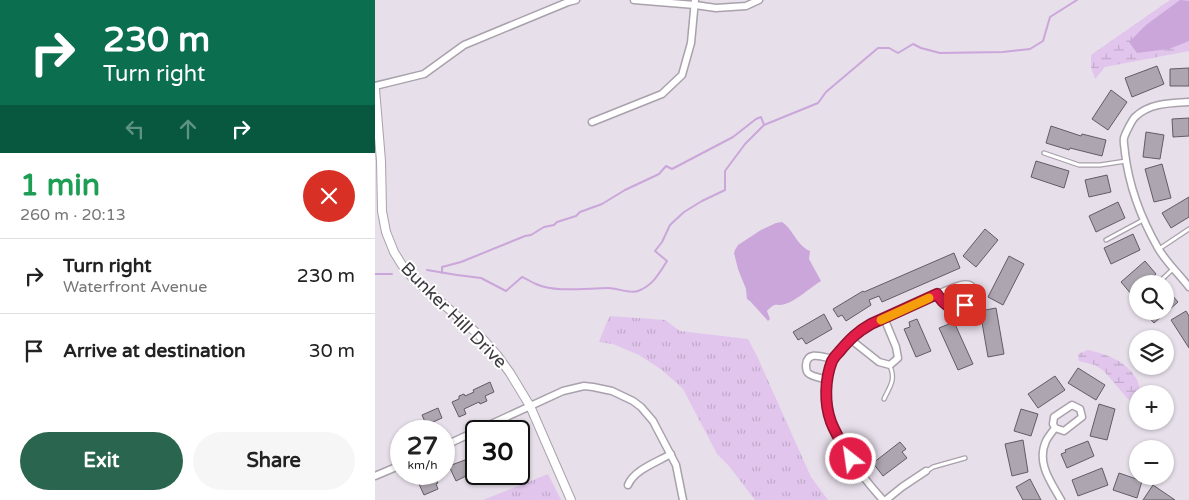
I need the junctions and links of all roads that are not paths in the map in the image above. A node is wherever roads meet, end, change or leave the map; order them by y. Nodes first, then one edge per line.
1 (576, 0) edge
2 (635, 0) edge
3 (759, 0) edge
4 (695, 2) edge
5 (375, 87) edge
6 (1189, 102) edge
7 (592, 122) dead end
8 (1044, 153) dead end
9 (1127, 160) junction
10 (1144, 220) junction
11 (1189, 229) edge
12 (1106, 240) dead end
13 (1159, 249) junction
14 (1174, 269) junction
15 (1167, 275) edge
16 (1189, 287) edge
17 (937, 294) junction
18 (884, 318) junction
19 (850, 339) junction
20 (833, 359) junction
21 (890, 365) junction
22 (827, 380) junction
23 (884, 399) dead end
24 (530, 406) junction
25 (500, 420) edge
26 (1055, 428) junction
27 (671, 454) junction
28 (965, 458) dead end
29 (390, 470) edge
30 (926, 471) joint
31 (375, 476) edge
32 (627, 485) dead end
33 (571, 500) edge
34 (683, 500) edge
35 (885, 500) edge
36 (1061, 500) edge

1 - 5 street
2 - 4 street
3 - 4 street
4 - 7 street
5 - 24 street, Bunker Hill Drive
6 - 9 street
8 - 9 lane
9 - 10 street
10 - 12 lane
10 - 13 street
11 - 13 lane
13 - 14 street
14 - 15 lane
14 - 16 street
17 - 17 street
17 - 18 street
18 - 19 street
18 - 21 street
19 - 20 street
19 - 21 street
20 - 22 street
20 - 22 street
21 - 23 lane
22 - 35 street
24 - 25 street
24 - 27 street
24 - 33 street, Bunker Hill Drive
26 - 26 street
26 - 36 street
27 - 32 street
27 - 34 street
28 - 30 lane
29 - 31 street
30 - 35 street

